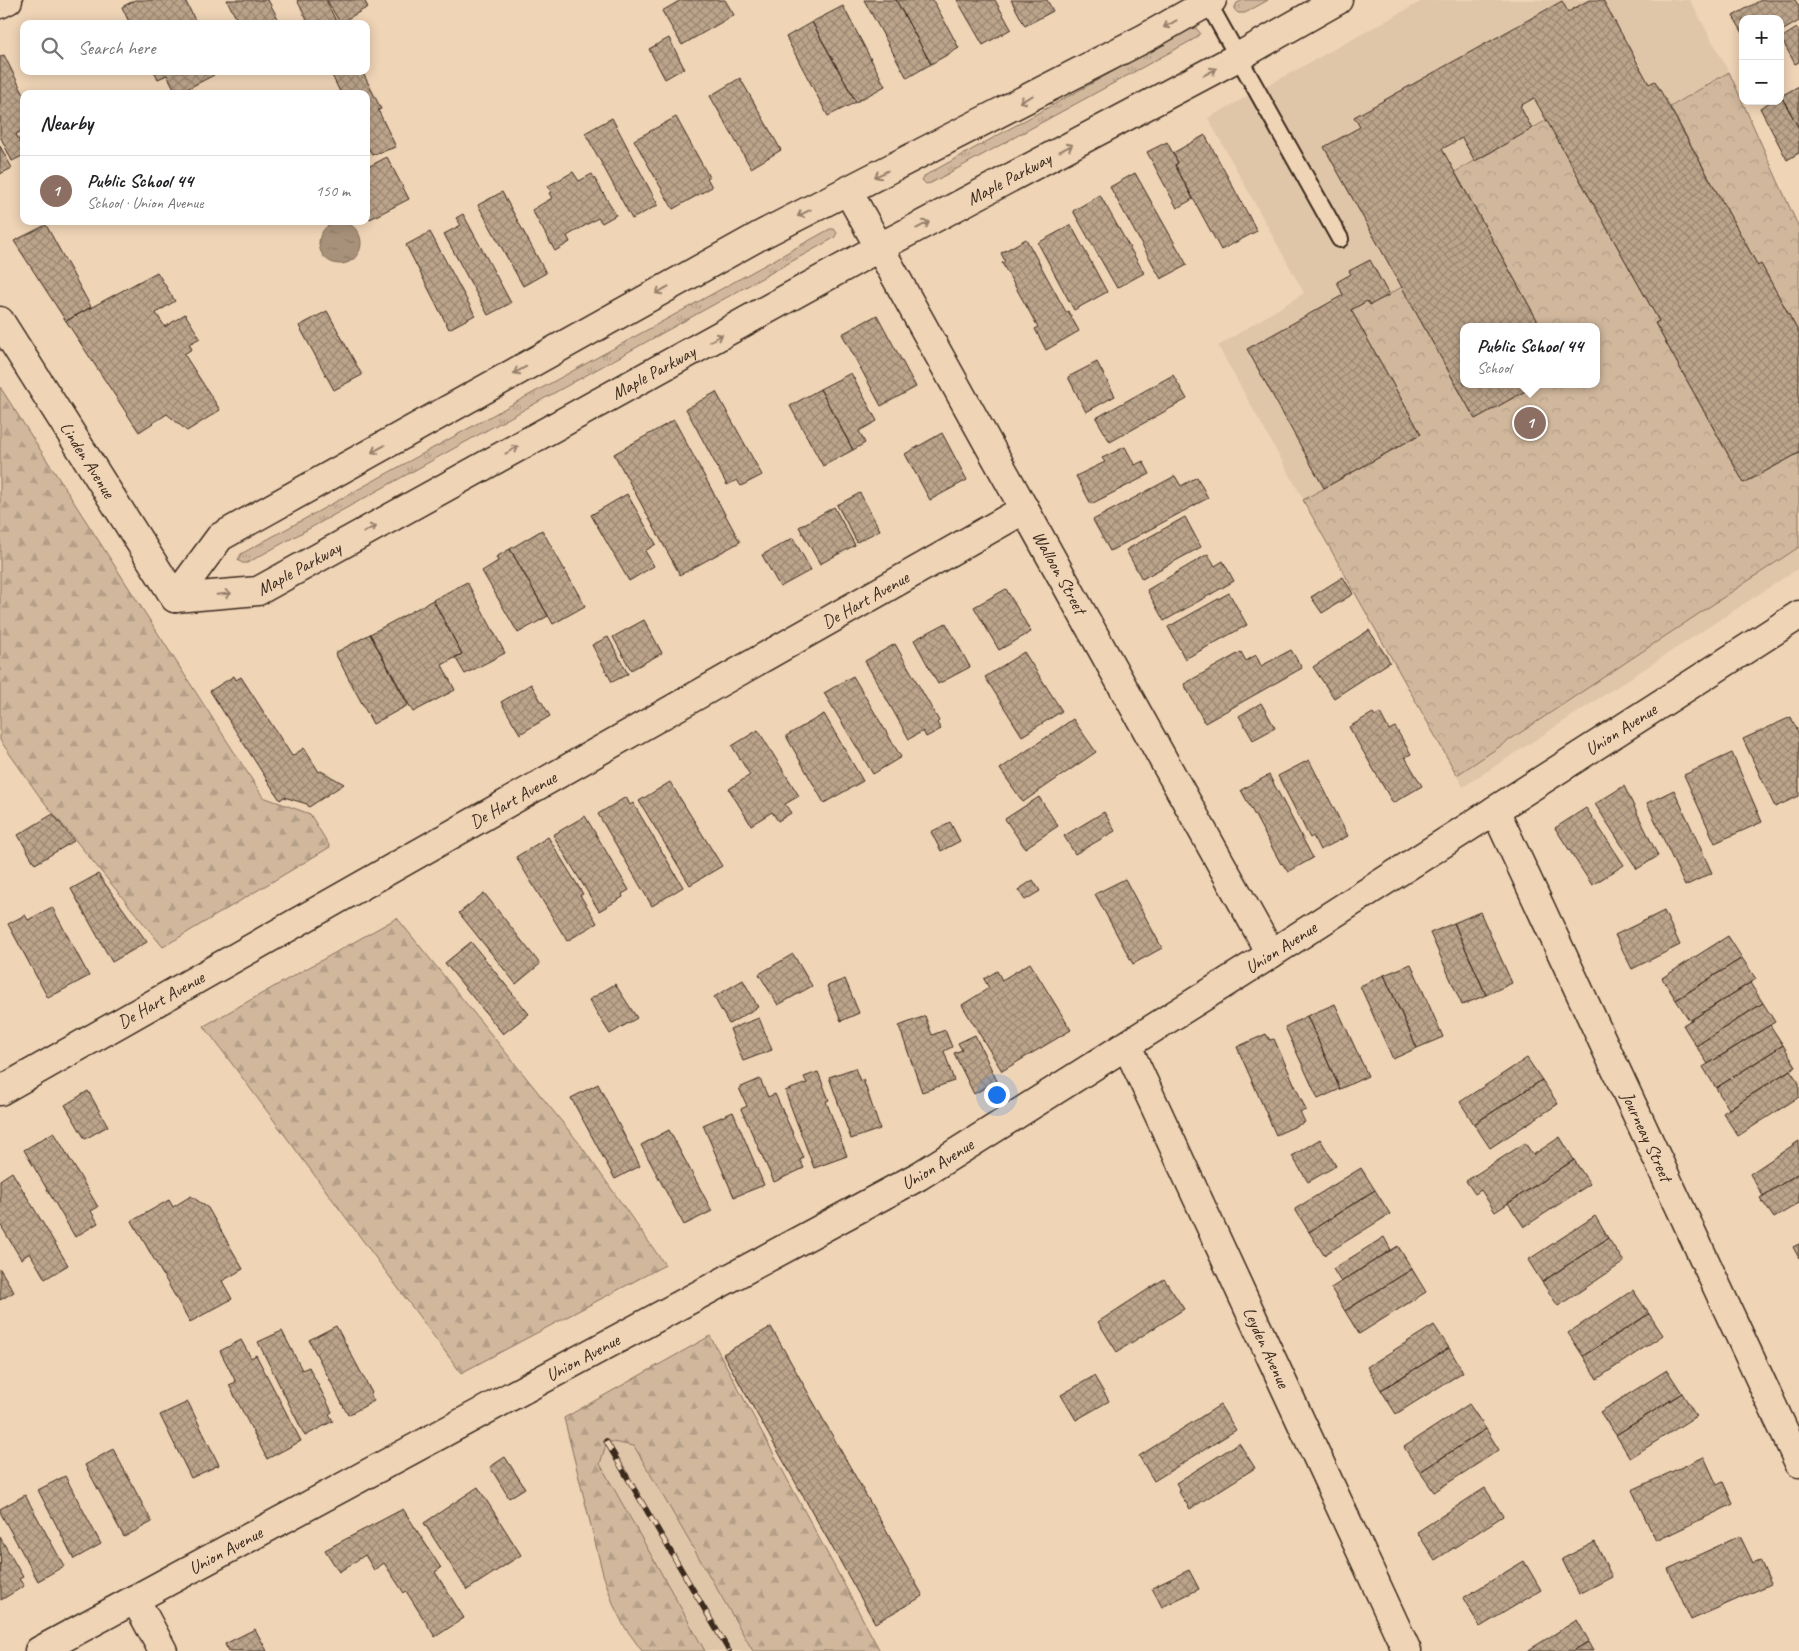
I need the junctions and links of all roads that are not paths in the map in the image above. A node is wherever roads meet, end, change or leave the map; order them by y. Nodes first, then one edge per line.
1 (8, 0) edge
2 (1338, 0) edge
3 (1210, 1) edge
4 (0, 4) edge
5 (1238, 56) junction
6 (848, 191) junction
7 (1340, 239) dead end
8 (880, 248) junction
9 (0, 321) edge
10 (1025, 509) junction
11 (175, 598) junction
12 (1799, 615) edge
13 (1495, 810) junction
14 (1271, 954) junction
15 (1127, 1046) junction
16 (0, 1091) edge
17 (1799, 1463) edge
18 (134, 1600) junction
19 (40, 1651) edge
20 (163, 1651) edge
21 (1407, 1651) edge

1 - 4 street
2 - 5 street, Maple Parkway
3 - 5 lane
3 -> 6 street
5 - 7 lane
8 -> 5 street, Maple Parkway
6 - 8 street, Walloon Street
6 -> 11 street
8 - 10 street, Walloon Street
11 -> 8 street, Maple Parkway
9 - 11 street, Linden Avenue
10 - 14 street, Walloon Street
10 - 16 street, De Hart Avenue
12 - 13 street, Union Avenue
13 - 14 street, Union Avenue
13 - 17 street, Journeay Street
14 - 15 street, Union Avenue
15 - 18 street, Union Avenue
15 - 21 street, Leyden Avenue
18 - 19 street, Union Avenue
18 - 20 street

